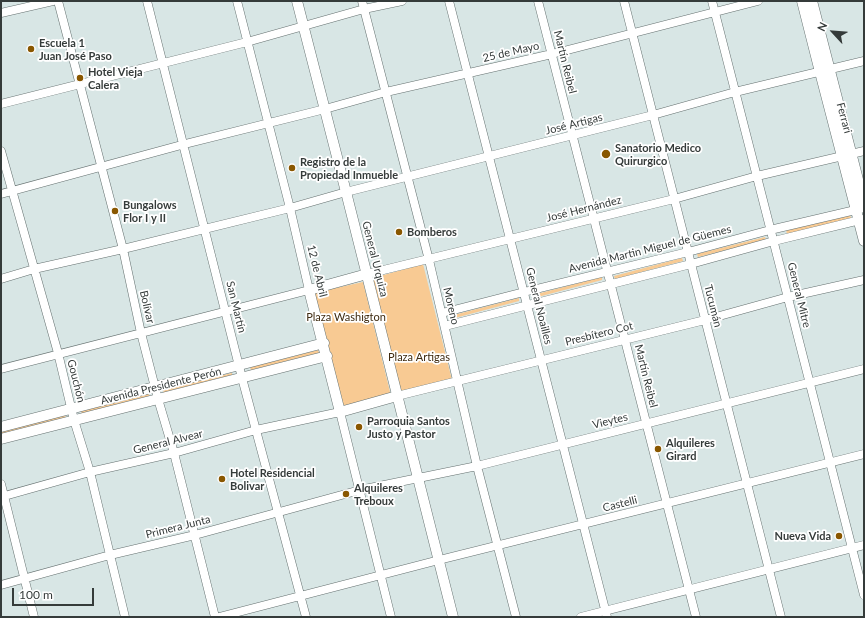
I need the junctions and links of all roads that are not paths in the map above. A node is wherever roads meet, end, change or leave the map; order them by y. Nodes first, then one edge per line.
1 (53, 1) edge
2 (58, 1) edge
3 (147, 1) edge
4 (237, 1) edge
5 (297, 1) edge
6 (402, 1) edge
7 (449, 1) edge
8 (538, 1) edge
9 (624, 1) edge
10 (712, 1) edge
11 (758, 1) edge
12 (802, 1) edge
13 (812, 1) edge
14 (363, 5) edge
15 (715, 12) junction
16 (1, 13) edge
17 (303, 26) junction
18 (632, 33) junction
19 (247, 42) junction
20 (552, 54) junction
21 (864, 61) edge
22 (163, 63) junction
23 (830, 70) junction
24 (820, 72) junction
25 (468, 74) junction
26 (78, 84) junction
27 (386, 92) junction
28 (735, 92) junction
29 (1, 104) edge
30 (325, 109) junction
31 (653, 116) junction
32 (268, 123) junction
33 (573, 136) junction
34 (184, 144) junction
35 (1, 151) edge
36 (864, 151) edge
37 (846, 155) junction
38 (489, 157) junction
39 (100, 167) junction
40 (757, 176) junction
41 (407, 177) junction
42 (11, 192) junction
43 (346, 192) junction
44 (1, 194) edge
45 (674, 199) junction
46 (864, 203) edge
47 (290, 208) junction
48 (860, 209) edge
49 (594, 219) junction
50 (861, 220) edge
51 (205, 229) junction
52 (770, 230) junction
53 (510, 240) junction
54 (774, 241) junction
55 (864, 241) edge
56 (122, 249) junction
57 (688, 252) junction
58 (429, 260) junction
59 (691, 264) junction
60 (34, 269) junction
61 (607, 271) junction
62 (367, 274) junction
63 (1, 278) edge
64 (864, 280) edge
65 (610, 284) junction
66 (310, 290) junction
67 (524, 292) junction
68 (788, 297) junction
69 (527, 305) junction
70 (226, 312) junction
71 (442, 313) junction
72 (706, 320) junction
73 (445, 326) junction
74 (141, 333) junction
75 (625, 340) junction
76 (324, 344) junction
77 (58, 353) junction
78 (327, 356) junction
79 (542, 361) junction
80 (239, 365) junction
81 (1, 368) edge
82 (864, 369) edge
83 (242, 378) junction
84 (458, 381) junction
85 (810, 382) junction
86 (155, 387) junction
87 (397, 396) junction
88 (158, 399) junction
89 (727, 403) junction
90 (71, 409) junction
91 (340, 412) junction
92 (74, 420) junction
93 (646, 423) junction
94 (1, 427) edge
95 (256, 430) junction
96 (1, 439) edge
97 (563, 444) junction
98 (174, 453) junction
99 (864, 454) edge
100 (830, 462) junction
101 (477, 466) junction
102 (90, 472) junction
103 (417, 478) junction
104 (747, 483) junction
105 (1, 484) edge
106 (360, 490) junction
107 (2, 497) edge
108 (667, 503) junction
109 (278, 512) junction
110 (583, 524) junction
111 (195, 535) junction
112 (864, 545) edge
113 (498, 546) junction
114 (852, 548) junction
115 (110, 555) junction
116 (438, 560) junction
117 (769, 569) junction
118 (381, 576) junction
119 (24, 579) junction
120 (1, 585) edge
121 (689, 590) junction
122 (301, 595) junction
123 (864, 595) edge
124 (606, 614) edge
125 (34, 617) edge
126 (125, 617) edge
127 (215, 617) edge
128 (219, 617) edge
129 (306, 617) edge
130 (391, 617) edge
131 (453, 617) edge
132 (516, 617) edge
133 (581, 617) edge
134 (696, 617) edge
135 (782, 617) edge

1 - 16 street
2 - 26 street, Bolívar
3 - 22 street, San Martín
4 - 19 street, 12 de Abril
5 - 17 main road, General Urquiza
6 - 14 street
7 - 25 street, General Noailles
8 - 20 street, Martín Reibel
9 - 18 street, Tucumán
10 - 15 street, General Mitre
11 - 15 street, 25 de Mayo
12 - 24 main road, Ferrari
13 - 23 main road, Ferrari
14 - 17 street
14 - 27 street, Moreno
15 - 18 street, 25 de Mayo
15 - 28 street, General Mitre
17 - 19 street
17 - 30 main road, General Urquiza
18 - 20 street, 25 de Mayo
18 - 31 street, Tucumán
19 - 22 street
19 - 32 street, 12 de Abril
20 - 25 street, 25 de Mayo
20 - 33 street, Martín Reibel
21 - 23 street, José Artigas
22 - 26 street
22 - 34 street, San Martín
23 - 24 street, José Artigas
23 - 37 main road, Ferrari
24 - 28 street, José Artigas
24 - 37 main road, Ferrari
25 - 27 street, 25 de Mayo
25 - 38 street, General Noailles
26 - 29 street
26 - 39 street, Bolívar
27 - 30 street, 25 de Mayo
27 - 41 street, Moreno
28 - 31 street, José Artigas
28 - 40 street, General Mitre
30 - 32 street, 25 de Mayo
30 - 43 main road, General Urquiza
31 - 33 street, José Artigas
31 - 45 street, Tucumán
32 - 34 street, 25 de Mayo
32 - 47 street, 12 de Abril
33 - 38 street, José Artigas
33 - 49 street, Martín Reibel
34 - 39 street, 25 de Mayo
34 - 51 street, San Martín
35 - 42 street, Gouchón
36 - 37 street, José Hernández
37 - 40 street, José Hernández
37 - 46 main road, Ferrari
37 - 48 main road, Ferrari
38 - 41 street, José Artigas
38 - 53 street, General Noailles
39 - 42 street, 25 de Mayo
39 - 56 street, Bolívar
40 - 45 street, José Hernández
40 - 52 street, General Mitre
41 - 43 street, José Artigas
41 - 58 street, Moreno
42 - 44 street, 25 de Mayo
42 - 60 street, Gouchón
43 - 47 street, José Artigas
43 - 62 main road, General Urquiza
45 - 49 street, José Hernández
45 - 57 street, Tucumán
47 - 51 street, José Artigas
47 - 66 street, 12 de Abril
48 - 50 main road, Ferrari
48 - 52 street, Avenida Martin Miguel de Güemes
49 - 53 street, José Hernández
49 - 61 street, Martín Reibel
50 - 54 street, Avenida Martin Miguel de Güemes
50 - 55 main road, Ferrari
51 - 56 street, José Artigas
51 - 70 street, San Martín
52 - 54 street, General Mitre
52 - 57 street, Avenida Martin Miguel de Güemes
53 - 58 street, José Hernández
53 - 67 street, General Noailles
54 - 59 street, Avenida Martin Miguel de Güemes
54 - 68 street, General Mitre
56 - 60 street, José Artigas
56 - 74 street, Bolívar
57 - 59 street, Tucumán
57 - 61 street, Avenida Martin Miguel de Güemes
58 - 62 street, José Hernández
58 - 71 street, Moreno
59 - 65 street, Avenida Martin Miguel de Güemes
59 - 72 street, Tucumán
60 - 63 street, José Artigas
60 - 77 street, Gouchón
61 - 65 street, Martín Reibel
61 - 67 street, Avenida Martin Miguel de Güemes
62 - 66 main road, José Hernández
62 - 87 main road, General Urquiza
64 - 68 street, Presbítero Cot
65 - 69 street, Avenida Martin Miguel de Güemes
65 - 75 street, Martín Reibel
66 - 70 street
66 - 76 main road, 12 de Abril
67 - 69 street, General Noailles
67 - 71 street, Avenida Martin Miguel de Güemes
68 - 72 street, Presbítero Cot
68 - 85 street, General Mitre
69 - 73 street, Avenida Martin Miguel de Güemes
69 - 79 street, General Noailles
70 - 74 street
70 - 80 street, San Martín
71 - 73 street, Moreno
72 - 75 street, Presbítero Cot
72 - 89 street, Tucumán
73 - 84 street, Moreno
74 - 77 street
74 - 86 street, Bolívar
75 - 79 street, Presbítero Cot
75 - 93 street, Martín Reibel
76 - 78 main road, 12 de Abril
76 - 80 main road, Avenida Presidente Perón
77 - 81 street
77 - 90 street, Gouchón
78 - 83 main road, Avenida Presidente Perón
78 - 91 main road, 12 de Abril
79 - 84 street, Presbítero Cot
79 - 97 street, General Noailles
80 - 83 street, San Martín
80 - 86 main road, Avenida Presidente Perón
82 - 85 street, Vieytes
83 - 88 main road, Avenida Presidente Perón
83 - 95 street, San Martín
84 - 87 street, Presbítero Cot
84 - 101 street, Moreno
85 - 89 street, Vieytes
85 - 100 street, General Mitre
86 - 88 street, Bolívar
86 - 90 main road, Avenida Presidente Perón
87 - 91 main road, Presbítero Cot
87 - 103 main road, General Urquiza
88 - 92 main road, Avenida Presidente Perón
88 - 98 street, Bolívar
89 - 93 street, Vieytes
89 - 104 street, Tucumán
90 - 92 street, Gouchón
90 - 94 main road, Avenida Presidente Perón
91 - 95 street, General Alvear
91 - 106 street, 12 de Abril
92 - 96 main road, Avenida Presidente Perón
92 - 102 street, Gouchón
93 - 97 street, Vieytes
93 - 108 street, Martín Reibel
95 - 98 street, General Alvear
95 - 109 street, San Martín
97 - 101 street, Vieytes
97 - 110 street, General Noailles
98 - 102 street, General Alvear
98 - 111 street, Bolívar
99 - 100 street, Castelli
100 - 104 street, Castelli
100 - 114 street, General Mitre
101 - 103 street, Vieytes
101 - 113 street, Moreno
102 - 107 street, General Alvear
102 - 115 street, Gouchón
103 - 106 street, Vieytes
103 - 116 main road, General Urquiza
104 - 108 street, Castelli
104 - 117 street, Tucumán
105 - 107 street
106 - 109 street, Primera Junta
106 - 118 street, 12 de Abril
107 - 119 street
108 - 110 street, Castelli
108 - 121 street, Martín Reibel
109 - 111 street, Primera Junta
109 - 122 street, San Martín
110 - 113 street, Castelli
110 - 124 street, General Noailles
111 - 115 street, Primera Junta
111 - 127 street, Bolívar
112 - 114 street
113 - 116 street, Castelli
113 - 132 street, Moreno
114 - 117 street
114 - 123 street, General Mitre
115 - 119 street, Primera Junta
115 - 126 street, Gouchón
116 - 118 street, Castelli
116 - 131 main road, General Urquiza
117 - 121 street
117 - 135 street, Tucumán
118 - 122 street, Castelli
118 - 130 street, 12 de Abril
119 - 120 street, Primera Junta
119 - 125 street
121 - 124 street
121 - 134 street, Martín Reibel
122 - 128 street, Castelli
122 - 129 street, San Martín
124 - 133 street

